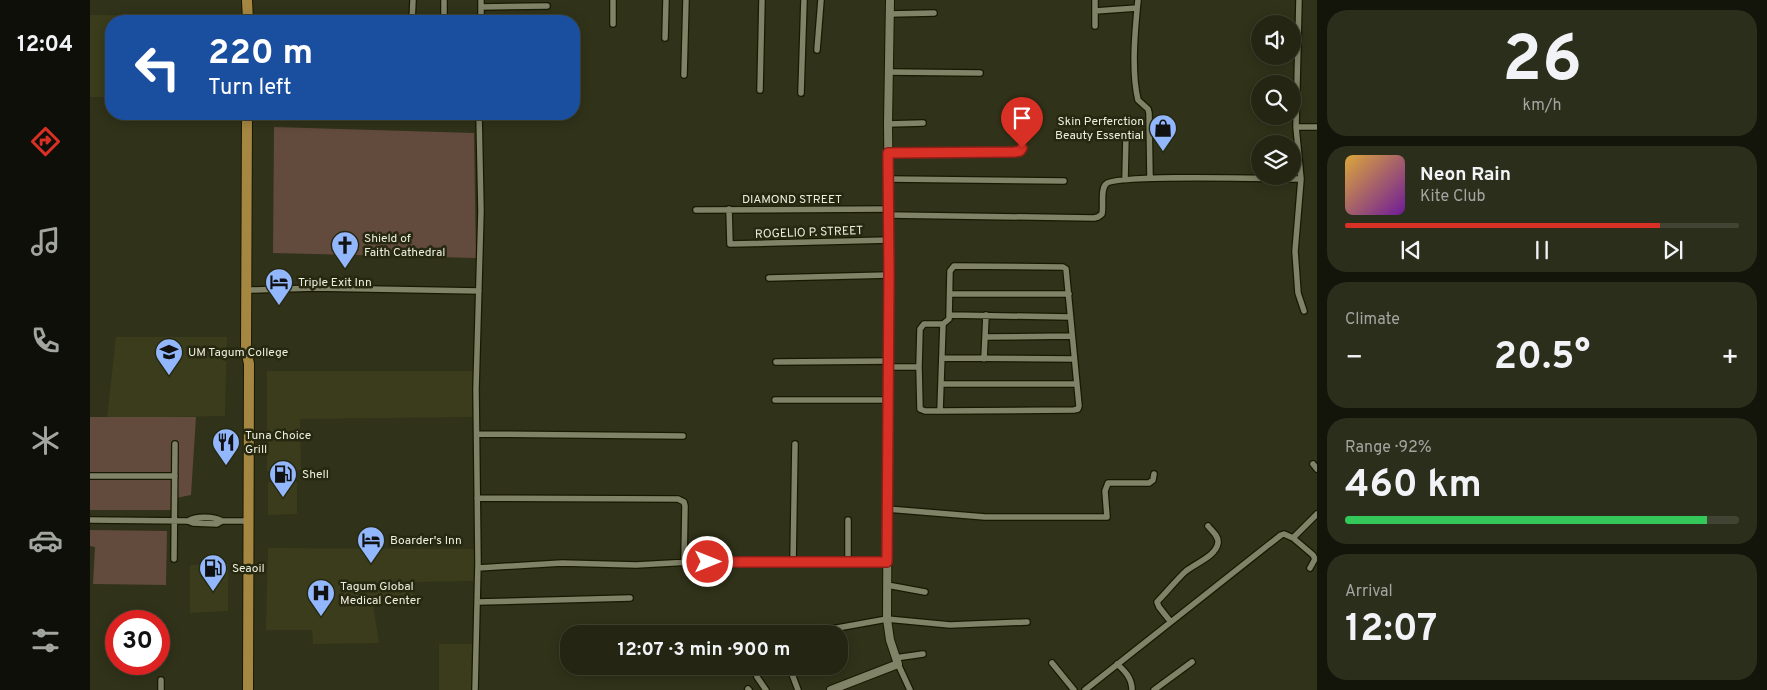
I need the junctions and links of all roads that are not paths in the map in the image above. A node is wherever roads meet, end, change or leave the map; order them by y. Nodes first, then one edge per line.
1 (247, 0) edge
2 (254, 0) edge
3 (412, 0) edge
4 (444, 0) edge
5 (613, 0) edge
6 (666, 0) edge
7 (686, 0) edge
8 (762, 0) edge
9 (804, 0) edge
10 (821, 0) edge
11 (890, 0) edge
12 (1095, 0) edge
13 (1138, 0) edge
14 (1299, 0) edge
15 (481, 3) edge
16 (547, 6) dead end
17 (1137, 8) junction
18 (1095, 11) junction
19 (934, 13) dead end
20 (890, 14) junction
21 (248, 15) edge
22 (254, 15) edge
23 (412, 15) edge
24 (444, 15) edge
25 (613, 24) dead end
26 (1095, 26) dead end
27 (665, 38) dead end
28 (817, 50) dead end
29 (889, 72) junction
30 (980, 73) dead end
31 (684, 75) dead end
32 (760, 90) dead end
33 (801, 93) dead end
34 (247, 120) edge
35 (254, 120) edge
36 (479, 120) edge
37 (923, 123) dead end
38 (888, 124) junction
39 (1317, 127) edge
40 (1296, 128) junction
41 (1297, 135) edge
42 (1126, 136) dead end
43 (1022, 140) dead end
44 (888, 153) junction
45 (1150, 178) junction
46 (889, 179) junction
47 (1126, 179) junction
48 (1251, 179) edge
49 (1064, 181) dead end
50 (1300, 185) edge
51 (696, 210) dead end
52 (729, 210) junction
53 (889, 212) junction
54 (889, 240) junction
55 (248, 268) junction
56 (889, 276) junction
57 (769, 278) dead end
58 (252, 290) junction
59 (478, 290) junction
60 (950, 294) junction
61 (1068, 294) junction
62 (1304, 310) dead end
63 (950, 315) junction
64 (986, 315) junction
65 (1070, 316) junction
66 (943, 324) junction
67 (1072, 336) junction
68 (986, 337) junction
69 (942, 358) junction
70 (984, 359) junction
71 (1074, 359) junction
72 (776, 362) dead end
73 (249, 364) junction
74 (888, 364) junction
75 (919, 367) junction
76 (942, 384) junction
77 (1077, 384) junction
78 (775, 400) dead end
79 (888, 400) junction
80 (940, 411) junction
81 (477, 434) junction
82 (683, 436) dead end
83 (175, 444) dead end
84 (795, 444) dead end
85 (1154, 474) dead end
86 (90, 476) edge
87 (175, 476) junction
88 (477, 498) junction
89 (887, 510) junction
90 (1317, 514) edge
91 (90, 520) edge
92 (174, 520) junction
93 (848, 520) dead end
94 (248, 521) junction
95 (1208, 526) dead end
96 (1293, 538) junction
97 (174, 559) dead end
98 (684, 562) junction
99 (792, 562) junction
100 (848, 562) junction
101 (887, 562) junction
102 (478, 568) junction
103 (1310, 568) dead end
104 (887, 585) junction
105 (924, 592) dead end
106 (630, 598) dead end
107 (477, 602) junction
108 (887, 619) junction
109 (1170, 621) junction
110 (1027, 622) dead end
111 (848, 626) edge
112 (923, 654) dead end
113 (896, 661) junction
114 (1192, 662) dead end
115 (1052, 663) dead end
116 (1117, 664) junction
117 (793, 675) edge
118 (757, 677) dead end
119 (161, 680) dead end
120 (161, 690) edge
121 (248, 690) edge
122 (476, 690) edge
123 (766, 690) edge
124 (798, 690) edge
125 (831, 690) edge
126 (910, 690) edge
127 (1074, 690) edge
128 (1085, 690) edge
129 (1132, 690) edge
130 (1154, 690) edge

1 - 21 highway
2 - 22 highway
3 - 23 street
4 - 24 street
5 - 25 street
6 - 27 street
7 - 31 street
8 - 32 street
9 - 33 street
10 - 28 street
11 - 20 street
12 - 18 street
13 - 17 street
14 - 40 street
15 - 16 street
17 - 18 street
17 - 45 street
18 - 26 street
19 - 20 street
20 - 29 street
29 - 30 street
29 - 38 street
34 - 55 highway
35 - 55 highway
36 - 59 street
37 - 38 street
38 - 44 street
39 - 40 street
40 - 41 street
42 - 47 street
43 - 44 street
44 - 46 street
45 - 47 street
45 - 48 street
46 - 49 street
46 - 53 street
47 - 53 street, DIAMOND STREET
50 - 62 street
51 - 52 street, DIAMOND STREET
52 - 53 street, DIAMOND STREET
52 - 54 street, ROGELIO P. STREET
53 - 54 street
54 - 56 street
55 - 58 highway
55 - 73 highway
56 - 57 street
56 - 74 street
58 - 59 street
58 - 73 highway
59 - 81 street
60 - 61 street
60 - 61 street
60 - 63 street
61 - 65 street
63 - 64 street
63 - 66 street
64 - 65 street
64 - 68 street
65 - 67 street
66 - 69 street
66 - 75 street
67 - 68 street
67 - 71 street
68 - 70 street
69 - 70 street
69 - 76 street
70 - 71 street
71 - 77 street
72 - 74 street
73 - 94 highway
74 - 75 street
74 - 79 street
75 - 80 street
76 - 77 street
76 - 80 street
77 - 80 street
78 - 79 street
79 - 89 street
81 - 82 street
81 - 88 street
83 - 87 street
84 - 99 street
85 - 89 street
86 - 87 street
87 - 92 street
88 - 98 street
88 - 102 street
89 - 101 street
90 - 96 street
91 - 92 street
92 - 94 street
92 - 97 street
93 - 100 street
94 - 121 highway
95 - 109 street
96 - 103 street
96 - 109 street
98 - 99 street
98 - 102 street
99 - 100 street
100 - 101 street
101 - 104 street
102 - 107 street
104 - 105 street
104 - 108 street
106 - 107 street
107 - 122 street
108 - 110 street
108 - 111 street
108 - 113 street
109 - 116 street
112 - 113 street
113 - 125 street
113 - 126 street
114 - 130 street
115 - 127 street
116 - 128 street
116 - 129 street
117 - 124 street
118 - 123 street
119 - 120 street

